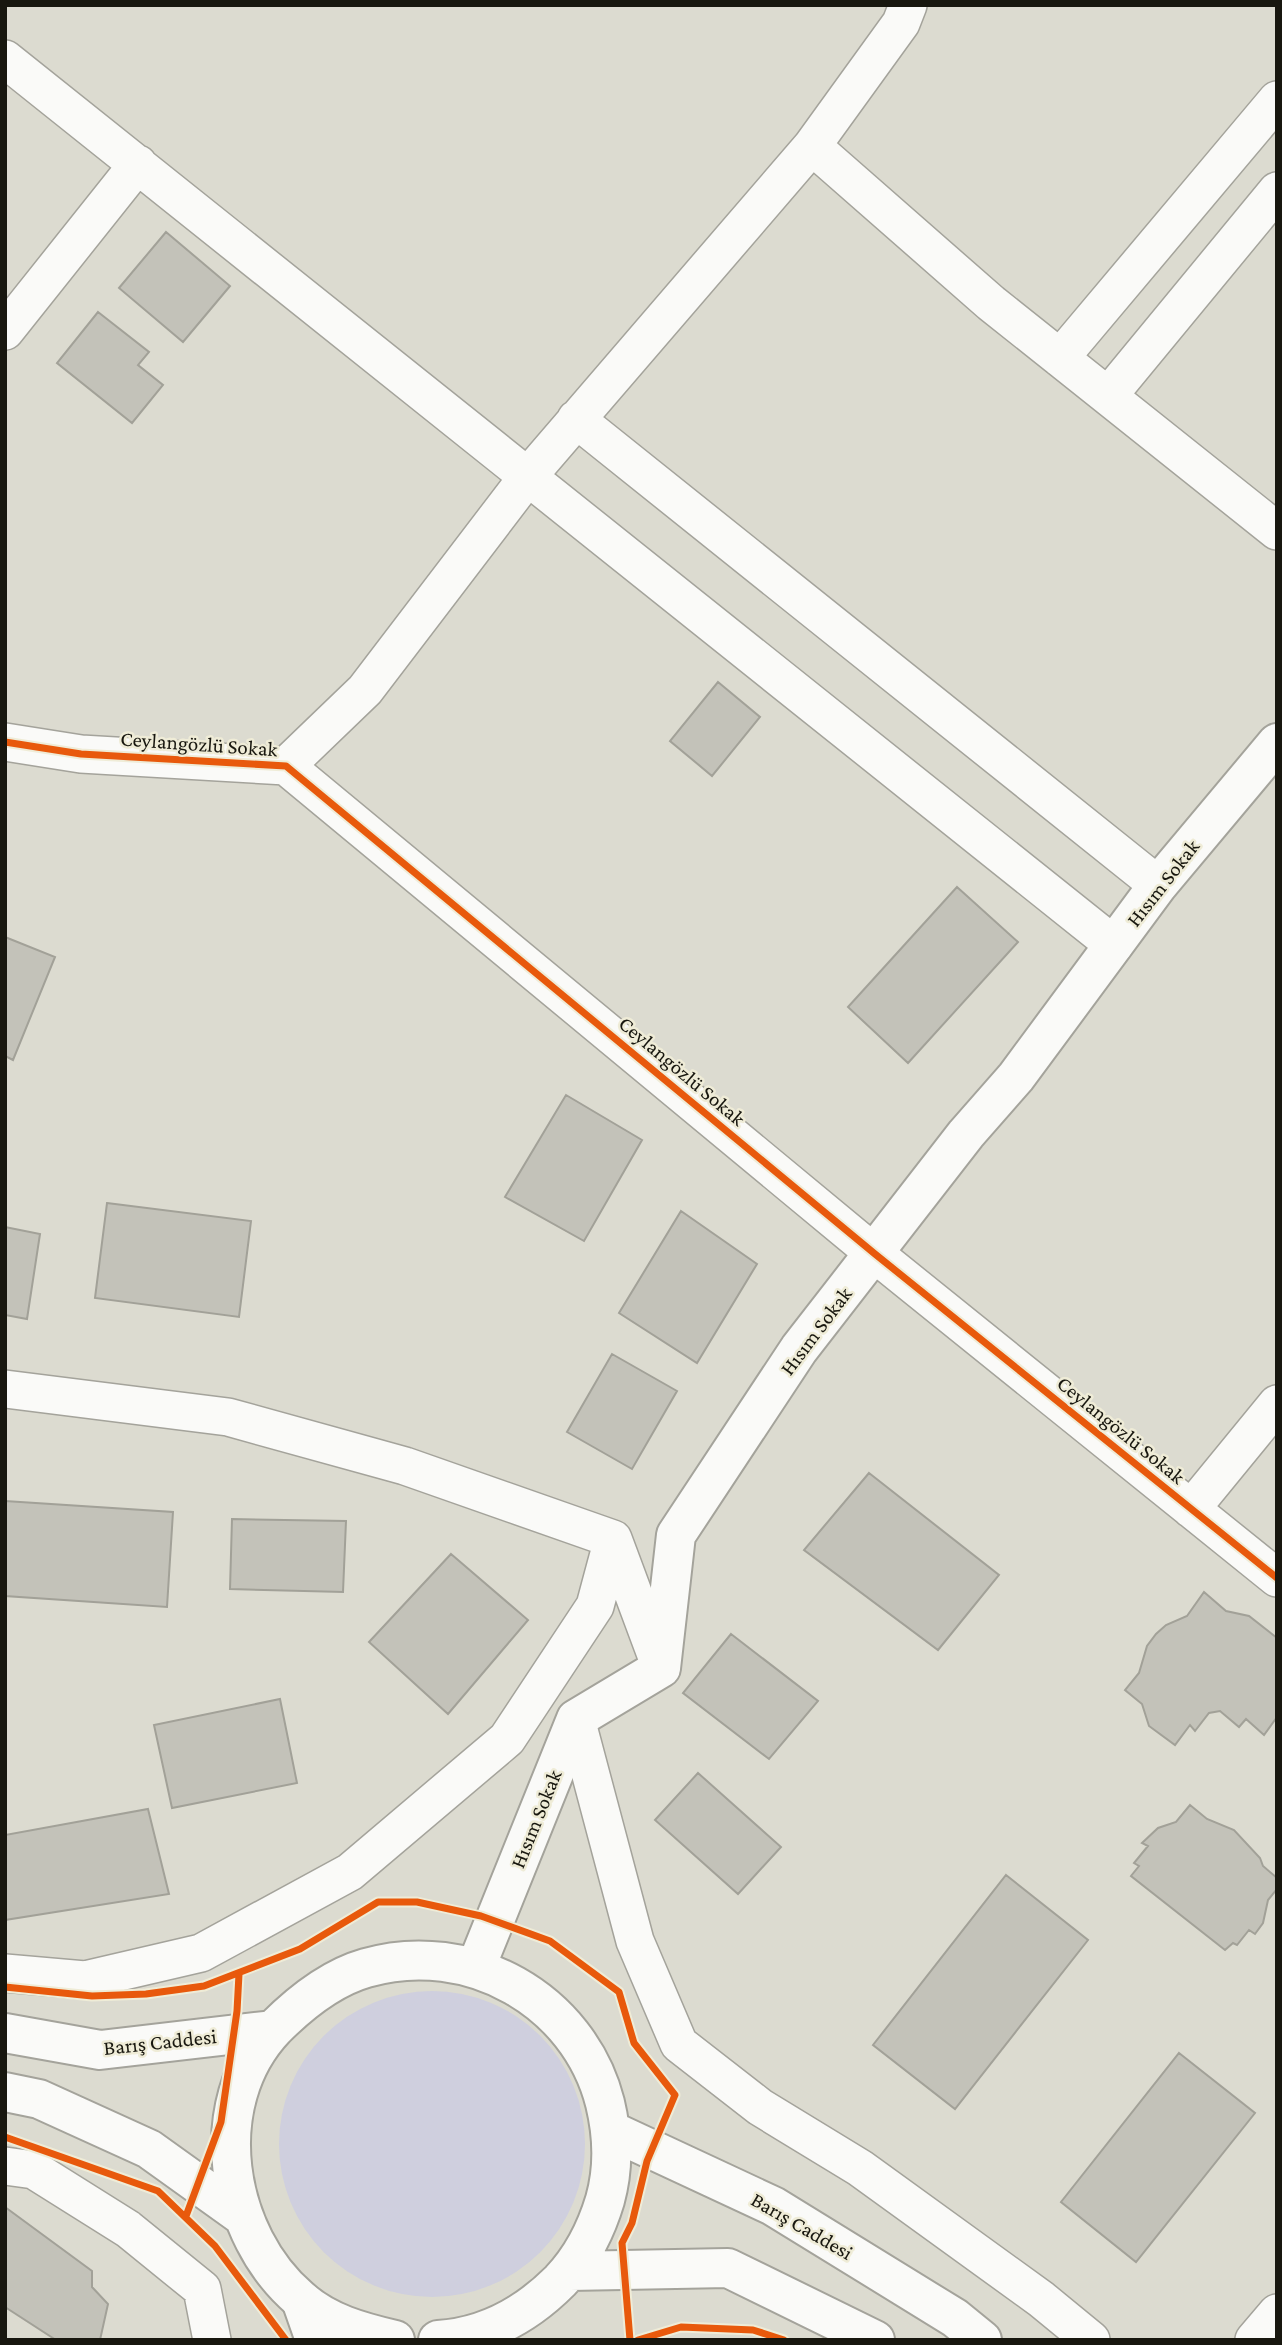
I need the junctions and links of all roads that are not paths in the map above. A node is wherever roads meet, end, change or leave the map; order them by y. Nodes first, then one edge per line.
1 (908, 5) edge
2 (5, 59) edge
3 (1277, 100) edge
4 (812, 146) junction
5 (138, 164) junction
6 (1277, 191) edge
7 (5, 331) edge
8 (1060, 358) junction
9 (1108, 396) junction
10 (576, 419) junction
11 (529, 475) junction
12 (1277, 531) edge
13 (5, 742) edge
14 (1277, 743) edge
15 (286, 766) junction
16 (1158, 885) junction
17 (1114, 945) junction
18 (875, 1254) junction
19 (5, 1389) edge
20 (1277, 1404) edge
21 (1191, 1510) junction
22 (613, 1539) junction
23 (1277, 1578) edge
24 (661, 1668) junction
25 (576, 1719) junction
26 (476, 1967) junction
27 (5, 1973) edge
28 (273, 2030) junction
29 (5, 2033) edge
30 (5, 2092) edge
31 (612, 2131) junction
32 (5, 2166) edge
33 (241, 2215) junction
34 (570, 2271) junction
35 (301, 2300) junction
36 (1277, 2313) edge
37 (504, 2329) edge
38 (212, 2340) edge
39 (315, 2340) edge
40 (395, 2340) edge
41 (438, 2340) edge
42 (875, 2340) edge
43 (982, 2340) edge
44 (1091, 2340) edge
45 (1254, 2340) edge

1 - 4 street
2 - 5 street
3 - 8 street
4 - 8 street
4 - 10 street
5 - 7 street
5 - 11 street
6 - 9 street
8 - 9 street
9 - 12 street
10 - 11 street
10 - 16 street
11 - 15 street
11 - 17 street
13 - 15 street, Ceylangözlü Sokak
14 - 16 main road, Hısım Sokak
15 - 18 street, Ceylangözlü Sokak
16 - 17 main road, Hısım Sokak
17 - 18 main road, Hısım Sokak
18 - 21 street, Ceylangözlü Sokak
18 - 24 main road, Hısım Sokak
19 - 22 street
20 - 21 street
21 - 23 street, Ceylangözlü Sokak
22 - 24 street
22 - 27 street
24 - 25 main road
25 - 26 main road, Hısım Sokak
25 - 44 street
26 - 28 main road
26 - 31 main road
28 - 29 main road, Barış Caddesi
28 - 33 main road
30 - 33 main road
31 - 34 main road
31 - 43 main road, Barış Caddesi
32 - 38 street
33 - 35 main road
34 - 37 main road
34 - 42 main road
35 - 39 main road
35 - 40 main road
36 - 45 street
37 - 41 main road

